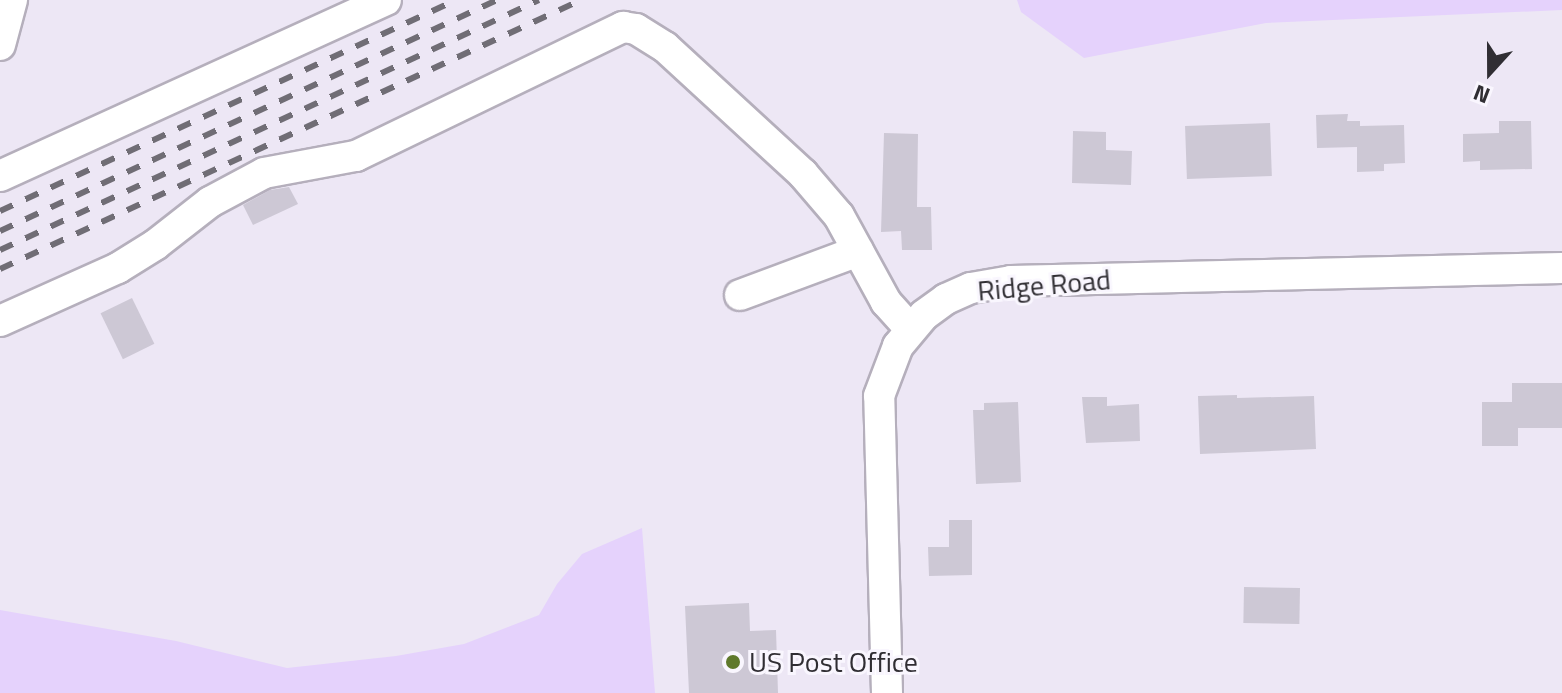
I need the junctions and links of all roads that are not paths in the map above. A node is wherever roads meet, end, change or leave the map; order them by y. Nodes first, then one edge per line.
1 (12, 0) edge
2 (386, 0) edge
3 (0, 45) edge
4 (0, 176) edge
5 (858, 251) junction
6 (1562, 268) edge
7 (740, 295) dead end
8 (0, 321) edge
9 (910, 329) junction
10 (887, 693) edge

1 - 3 street
2 - 4 street
5 - 7 street
5 - 8 street
5 - 9 street
6 - 9 street, Ridge Road
9 - 10 street, Ridge Road

